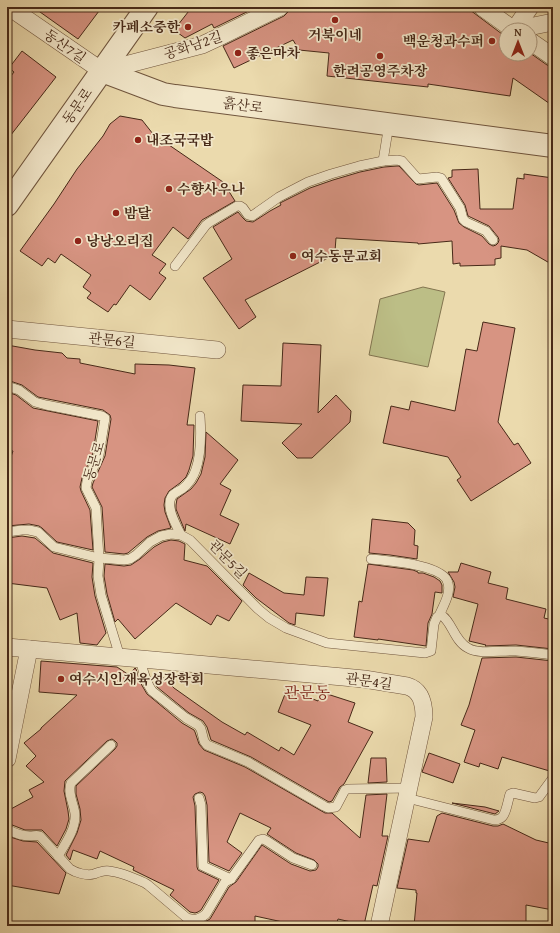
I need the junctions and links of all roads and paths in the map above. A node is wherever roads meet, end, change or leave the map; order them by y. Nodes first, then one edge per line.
1 (9, 7) edge
2 (147, 7) edge
3 (280, 7) edge
4 (482, 7) edge
5 (530, 7) edge
6 (503, 22) edge
7 (520, 22) edge
8 (553, 22) edge
9 (538, 25) edge
10 (538, 47) edge
11 (553, 57) edge
12 (102, 71) junction
13 (389, 124) junction
14 (553, 146) edge
15 (383, 161) junction
16 (7, 205) edge
17 (493, 240) dead end
18 (175, 266) dead end
19 (7, 329) edge
20 (217, 350) dead end
21 (7, 386) edge
22 (200, 416) dead end
23 (7, 532) edge
24 (181, 535) junction
25 (99, 558) junction
26 (371, 559) dead end
27 (439, 616) junction
28 (7, 647) edge
29 (29, 648) junction
30 (553, 655) edge
31 (120, 657) junction
32 (140, 659) junction
33 (110, 745) dead end
34 (8, 746) edge
35 (553, 778) edge
36 (408, 793) junction
37 (199, 798) dead end
38 (7, 829) edge
39 (58, 856) junction
40 (312, 864) dead end
41 (231, 879) junction
42 (379, 926) edge

1 - 12 street, 동산7길
2 - 12 street, 동문로
3 - 12 street, 공화남2길
4 - 6 street
5 - 7 street
8 - 9 street
10 - 11 street
12 - 13 street, 흙산로
12 - 16 street, 동문로
13 - 14 street, 흙산로
13 - 15 lane
15 - 17 lane
15 - 18 lane
19 - 20 street, 관문6길
21 - 25 lane, 동문로
22 - 24 lane
23 - 25 lane
24 - 25 lane
24 - 27 lane, 관문5길
25 - 31 lane
26 - 27 lane
27 - 30 lane
28 - 29 street, 관문4길
29 - 31 street, 관문4길
29 - 34 street
31 - 32 street, 관문4길
32 - 36 lane
32 - 36 street, 관문4길
33 - 39 lane
35 - 36 lane
36 - 42 street, 관문4길
37 - 41 lane
38 - 39 lane
39 - 41 lane
40 - 41 lane

